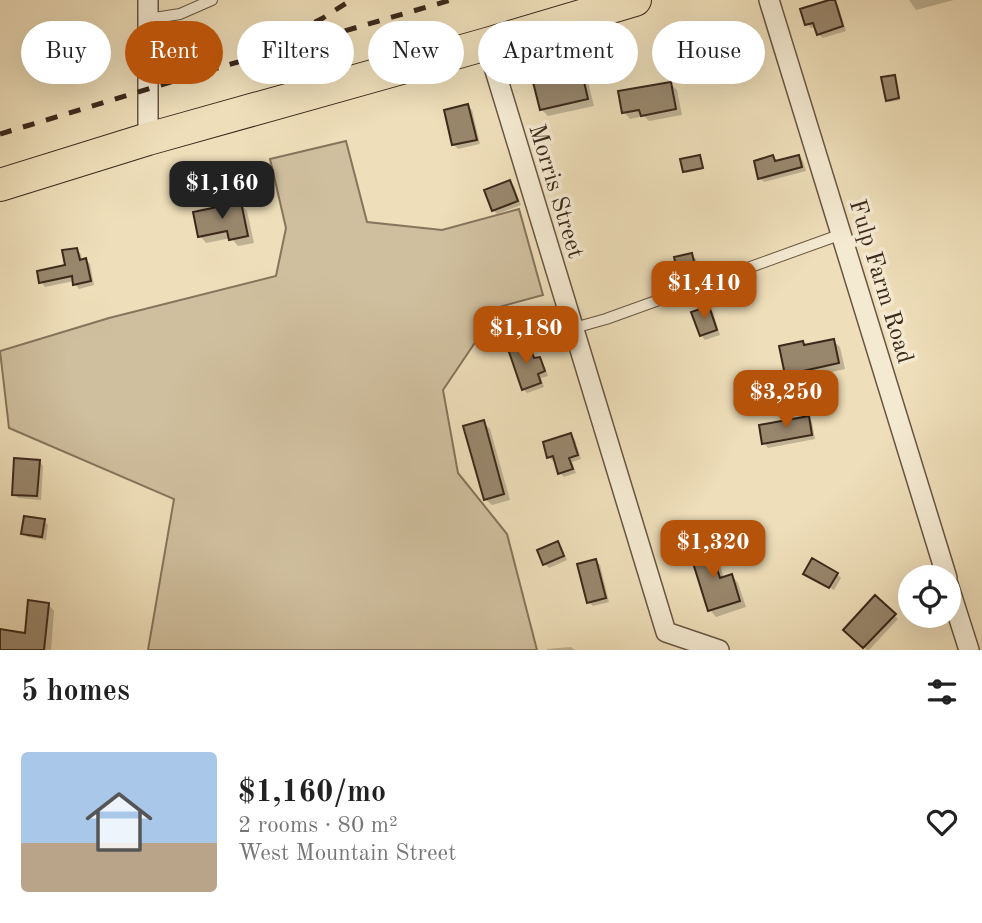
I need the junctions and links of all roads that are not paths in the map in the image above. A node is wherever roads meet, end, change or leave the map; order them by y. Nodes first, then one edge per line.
1 (212, 0) edge
2 (635, 0) edge
3 (769, 0) edge
4 (148, 9) edge
5 (565, 21) edge
6 (478, 47) edge
7 (500, 84) edge
8 (148, 139) junction
9 (0, 185) edge
10 (842, 234) junction
11 (574, 328) junction
12 (943, 565) edge
13 (961, 625) edge
14 (719, 650) edge
15 (969, 650) edge

1 - 4 lane
2 - 5 main road
3 - 10 street, Fulp Farm Road
4 - 8 street
6 - 8 main road
7 - 11 street, Morris Street
8 - 9 main road
10 - 11 lane
10 - 12 street, Fulp Farm Road
11 - 14 street, Morris Street
13 - 15 street

